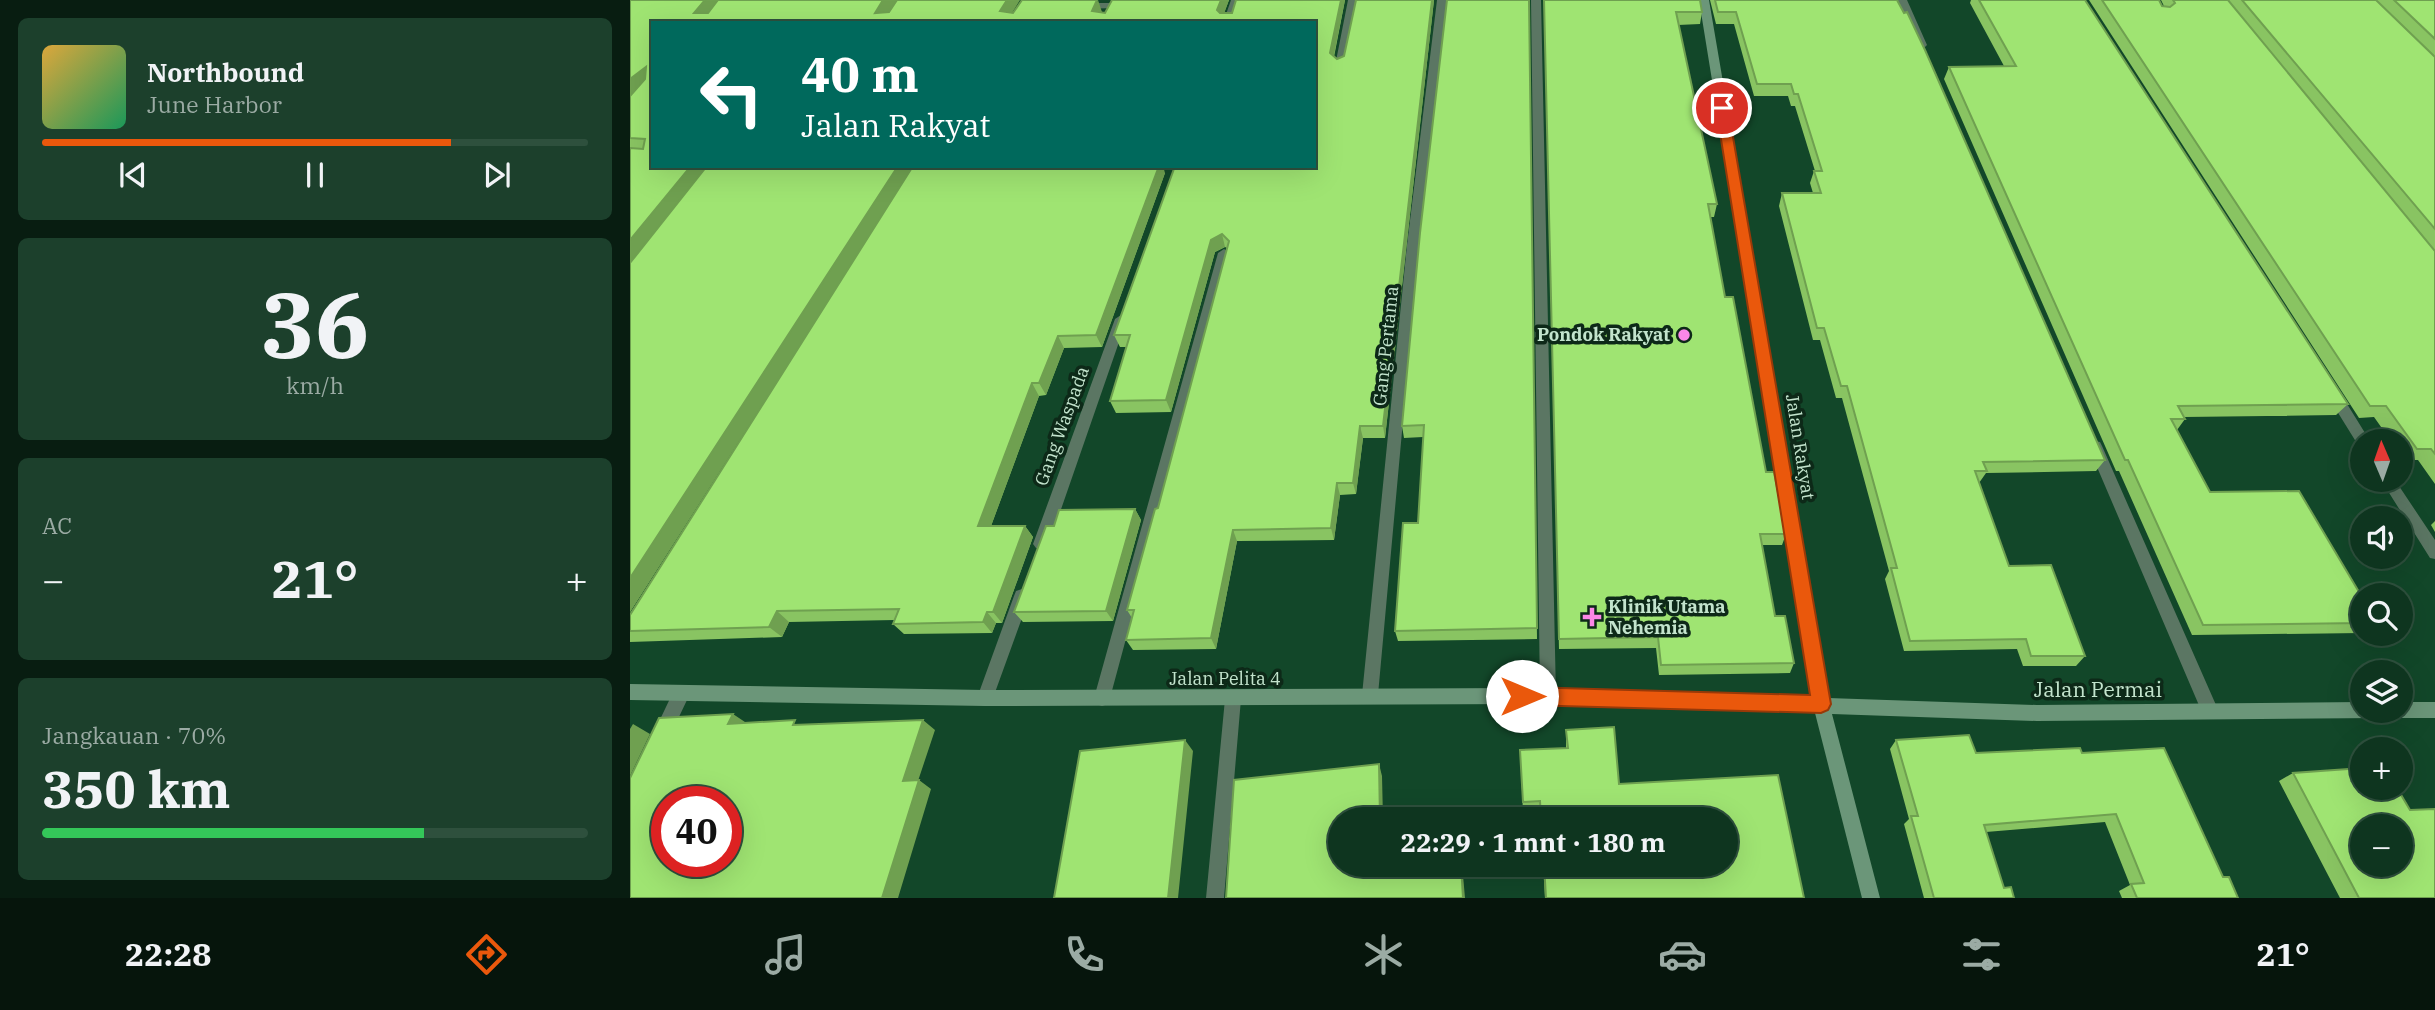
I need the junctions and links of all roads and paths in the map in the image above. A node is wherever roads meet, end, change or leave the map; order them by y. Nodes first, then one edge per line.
1 (1236, 0) edge
2 (1353, 0) edge
3 (1442, 0) edge
4 (1536, 0) edge
5 (1704, 0) edge
6 (1902, 0) edge
7 (1074, 6) edge
8 (1112, 7) edge
9 (1229, 21) edge
10 (1930, 64) edge
11 (1340, 66) edge
12 (1141, 168) edge
13 (1174, 171) edge
14 (1224, 253) edge
15 (1125, 310) edge
16 (2326, 383) edge
17 (2356, 429) edge
18 (2089, 432) edge
19 (2396, 492) edge
20 (2435, 553) edge
21 (1036, 556) edge
22 (1027, 582) edge
23 (630, 692) edge
24 (681, 694) junction
25 (1370, 695) junction
26 (1548, 696) junction
27 (985, 698) junction
28 (1102, 698) junction
29 (1233, 699) junction
30 (1821, 704) junction
31 (2350, 710) edge
32 (2413, 710) edge
33 (2435, 710) edge
34 (2210, 711) junction
35 (653, 754) edge
36 (1214, 898) edge
37 (1871, 898) edge

1 - 9 street
2 - 11 street
3 - 25 street, Gang Pertama
4 - 26 street
5 - 30 street, Jalan Rakyat
6 - 10 street
7 - 8 street
12 - 13 street
14 - 28 street
15 - 21 street, Gang Waspada
16 - 17 street
18 - 34 street
19 - 20 street
22 - 27 street
23 - 24 street, Jalan Pelita 4
24 - 27 street, Jalan Pelita 4
24 - 35 street
25 - 26 street, Jalan Pelita 4
25 - 29 street, Jalan Pelita 4
26 - 30 street, Jalan Pelita 4
27 - 28 street, Jalan Pelita 4
28 - 29 street, Jalan Pelita 4
29 - 36 street
30 - 34 street, Jalan Permai
30 - 37 street, Jalan Rakyat
31 - 34 street, Jalan Permai
32 - 33 street

